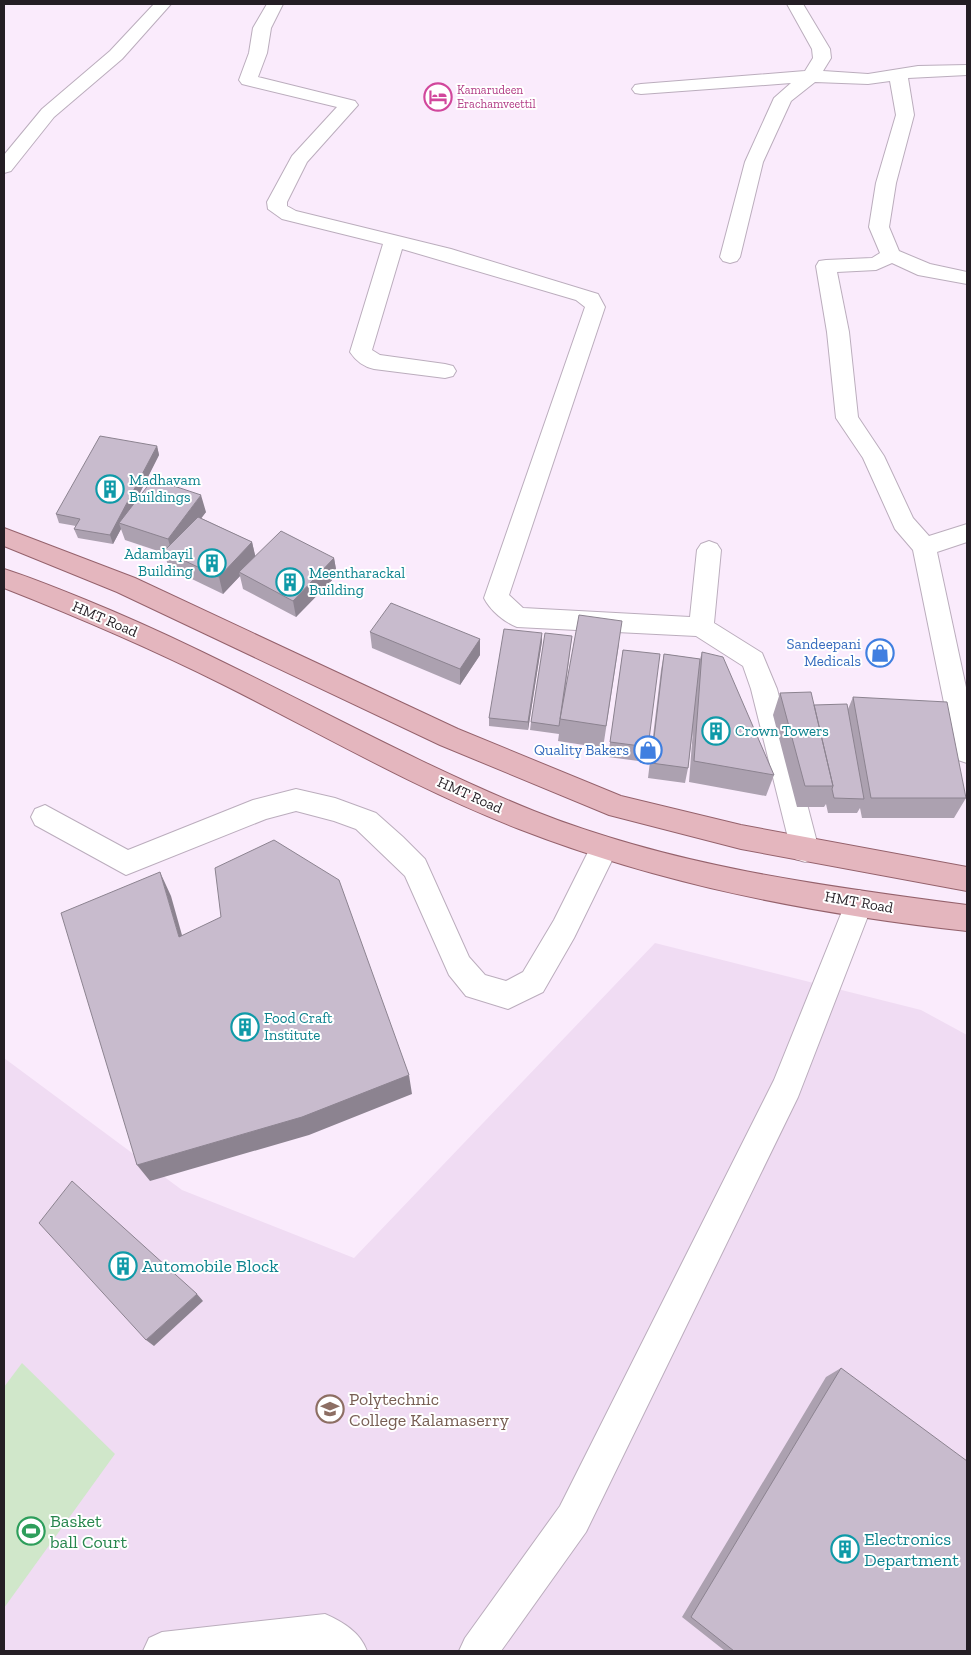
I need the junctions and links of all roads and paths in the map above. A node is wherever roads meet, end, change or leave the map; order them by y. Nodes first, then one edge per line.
1 (163, 4) edge
2 (274, 4) edge
3 (795, 4) edge
4 (967, 70) edge
5 (898, 74) junction
6 (811, 76) junction
7 (641, 89) dead end
8 (4, 167) edge
9 (394, 242) junction
10 (892, 255) junction
11 (730, 257) dead end
12 (967, 278) edge
13 (445, 370) dead end
14 (967, 533) edge
15 (4, 537) edge
16 (924, 547) junction
17 (709, 550) dead end
18 (4, 578) edge
19 (701, 627) junction
20 (967, 752) edge
21 (45, 817) dead end
22 (604, 848) junction
23 (805, 850) junction
24 (967, 879) edge
25 (859, 903) junction
26 (967, 918) edge
27 (162, 1651) edge
28 (348, 1651) edge
29 (478, 1651) edge

1 - 8 street
2 - 9 street
3 - 6 street
4 - 5 street
5 - 6 street
5 - 10 street
6 - 7 street
6 - 11 street
9 - 13 street
9 - 19 street
10 - 12 street
10 - 16 street
14 - 16 street
15 - 23 main road
16 - 20 street
17 - 19 street
18 - 22 main road, HMT Road
19 - 23 street
21 - 22 street
22 - 25 main road, HMT Road
23 - 24 main road
25 - 26 main road, HMT Road
25 - 29 street
27 - 28 street

